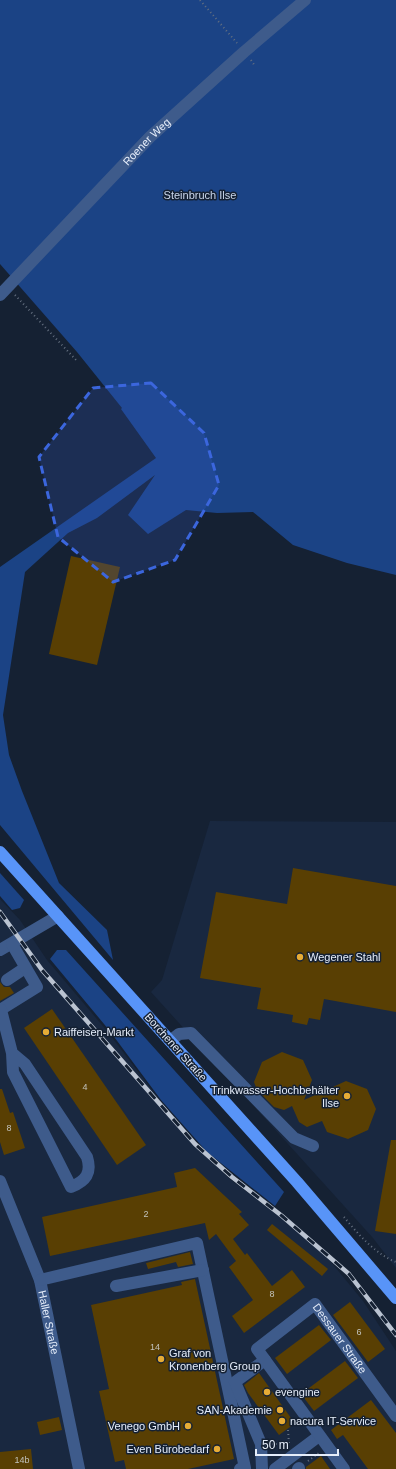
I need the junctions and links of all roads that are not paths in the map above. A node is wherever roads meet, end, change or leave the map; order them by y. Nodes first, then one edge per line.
1 (305, 0) edge
2 (0, 295) edge
3 (0, 852) edge
4 (58, 916) junction
5 (12, 944) junction
6 (0, 950) edge
7 (25, 968) junction
8 (6, 980) dead end
9 (0, 1010) edge
10 (170, 1042) junction
11 (12, 1053) junction
12 (313, 1146) dead end
13 (0, 1181) edge
14 (203, 1270) junction
15 (40, 1280) junction
16 (116, 1286) dead end
17 (394, 1292) edge
18 (265, 1360) junction
19 (396, 1416) edge
20 (319, 1436) junction
21 (79, 1469) edge
22 (240, 1469) edge
23 (262, 1469) edge
24 (275, 1469) edge
25 (344, 1469) edge

1 - 2 street, Roener Weg
3 - 4 main road, Borchener Straße
4 - 5 street
4 - 10 main road, Borchener Straße
5 - 6 street
5 - 7 street
7 - 8 street
7 - 9 street
9 - 11 street
10 - 12 street
10 - 17 main road, Borchener Straße
11 - 11 street
13 - 15 street, Haller Straße
14 - 15 street
14 - 16 street
14 - 22 street
15 - 21 street, Haller Straße
18 - 19 street, Dessauer Straße
18 - 20 street, Dessauer Straße
18 - 23 street
20 - 24 street
20 - 25 street, Dessauer Straße

